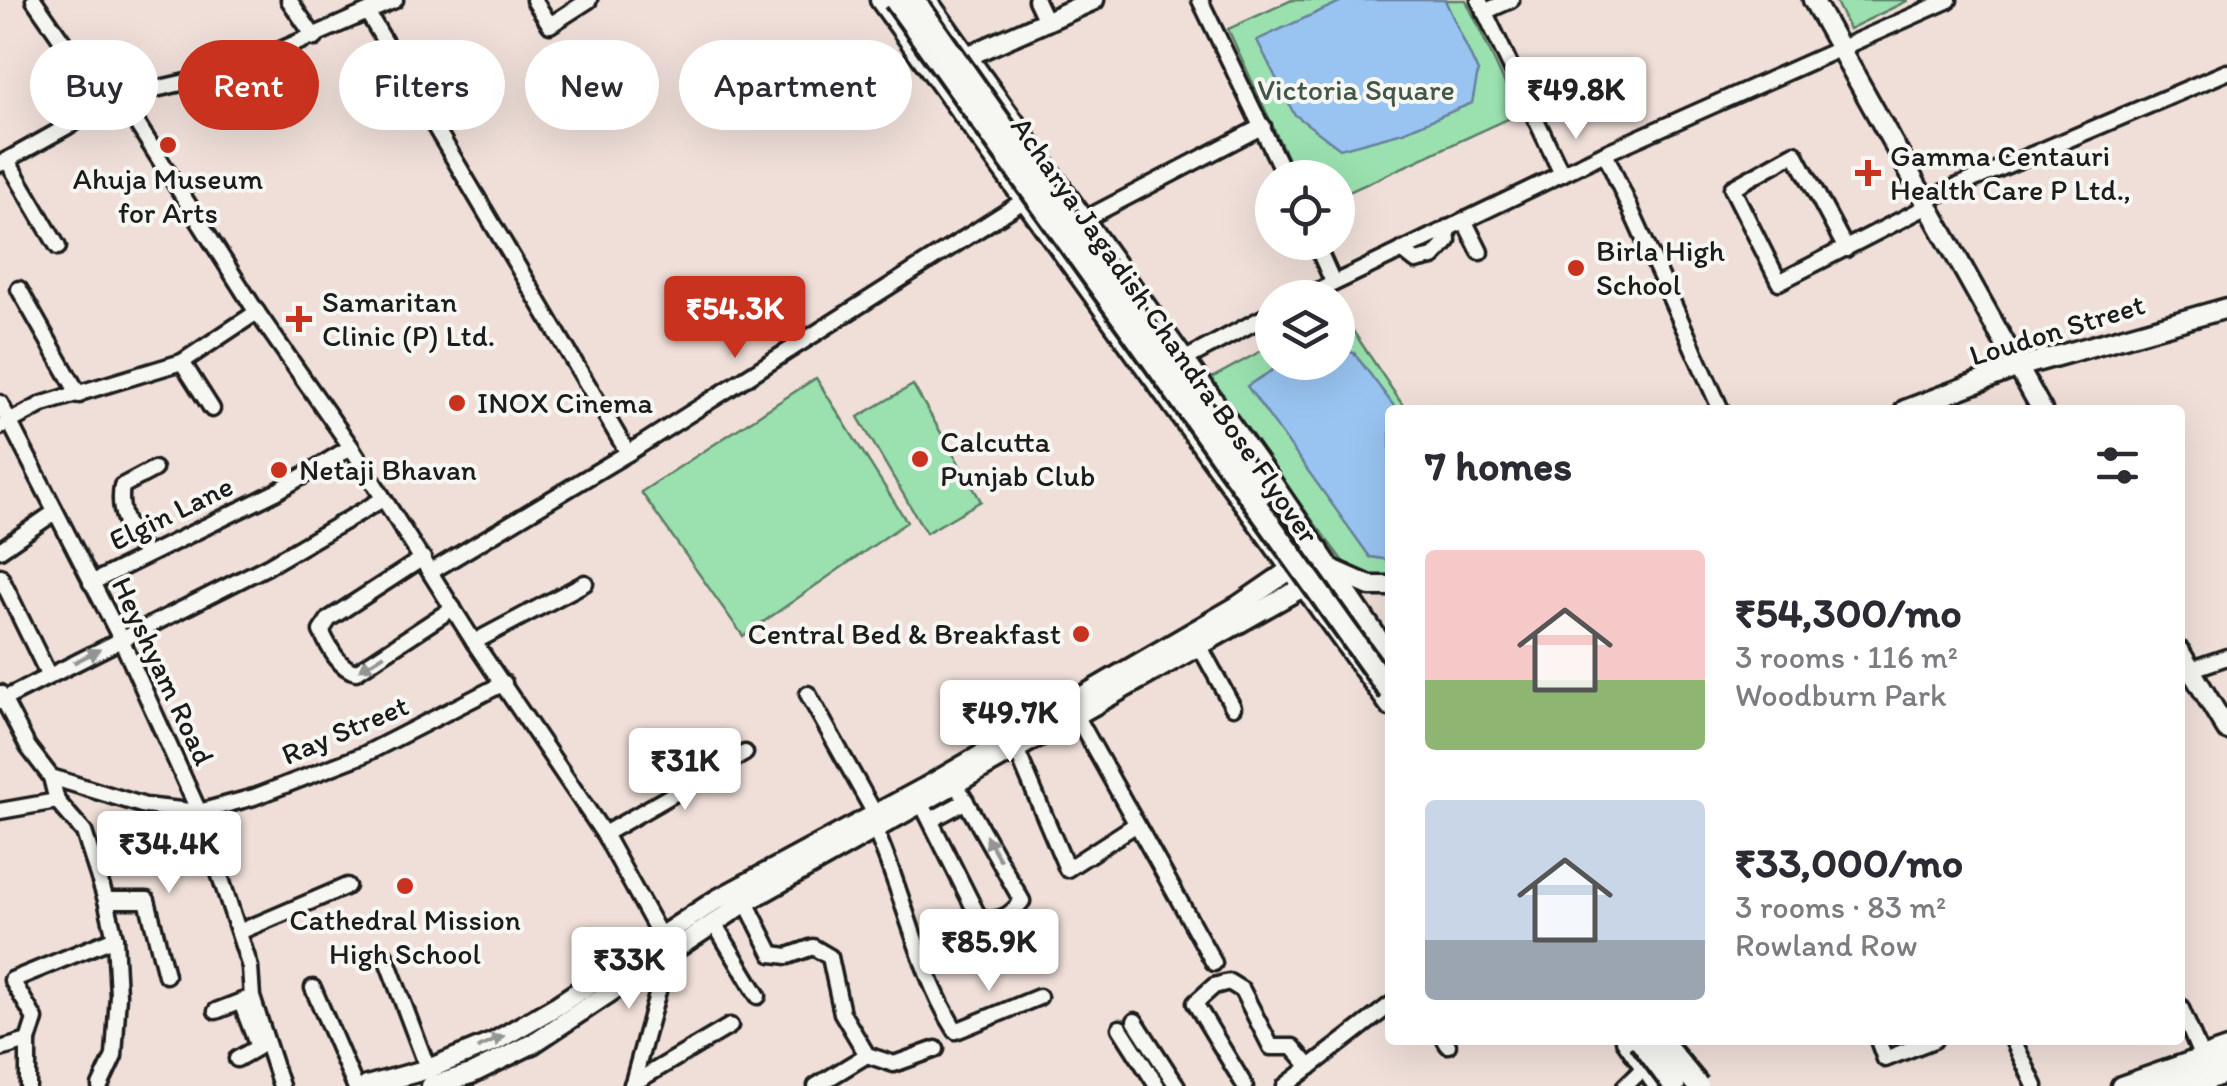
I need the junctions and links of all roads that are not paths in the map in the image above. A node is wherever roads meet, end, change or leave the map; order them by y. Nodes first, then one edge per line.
1 (34, 0) edge
2 (289, 0) edge
3 (395, 0) edge
4 (534, 0) edge
5 (589, 0) edge
6 (880, 0) edge
7 (895, 0) edge
8 (914, 0) edge
9 (928, 0) edge
10 (1036, 0) edge
11 (1094, 0) edge
12 (1200, 0) edge
13 (1511, 0) edge
14 (1813, 0) edge
15 (1949, 0) edge
16 (1482, 6) edge
17 (369, 15) junction
18 (1046, 20) junction
19 (315, 38) junction
20 (62, 40) edge
21 (1840, 45) junction
22 (967, 55) junction
23 (2227, 72) edge
24 (935, 75) junction
25 (158, 89) edge
26 (1263, 126) junction
27 (62, 130) edge
28 (140, 130) edge
29 (1606, 153) junction
30 (1278, 160) edge
31 (3, 162) edge
32 (1562, 174) junction
33 (1056, 179) junction
34 (1024, 200) junction
35 (1926, 203) junction
36 (1085, 219) junction
37 (1464, 220) junction
38 (58, 247) dead end
39 (1846, 250) junction
40 (1480, 252) dead end
41 (1337, 280) edge
42 (19, 290) dead end
43 (2227, 308) edge
44 (256, 312) junction
45 (1255, 323) edge
46 (1183, 360) junction
47 (182, 362) junction
48 (2018, 367) junction
49 (1151, 378) junction
50 (79, 396) junction
51 (0, 403) edge
52 (1718, 405) edge
53 (1917, 405) edge
54 (2039, 405) edge
55 (212, 408) dead end
56 (6, 424) edge
57 (351, 446) junction
58 (628, 454) junction
59 (154, 469) dead end
60 (383, 499) junction
61 (55, 512) junction
62 (0, 550) edge
63 (1320, 550) junction
64 (146, 555) junction
65 (423, 558) junction
66 (1333, 570) junction
67 (432, 571) junction
68 (0, 576) edge
69 (1295, 578) junction
70 (585, 582) dead end
71 (91, 583) junction
72 (1385, 586) edge
73 (453, 608) junction
74 (121, 639) junction
75 (474, 642) junction
76 (1199, 645) junction
77 (1385, 648) edge
78 (2227, 657) edge
79 (1385, 664) edge
80 (2185, 672) edge
81 (49, 676) junction
82 (504, 683) junction
83 (1385, 685) edge
84 (808, 694) dead end
85 (1, 697) edge
86 (1385, 699) edge
87 (1233, 708) dead end
88 (1077, 717) junction
89 (2227, 730) edge
90 (1017, 751) junction
91 (745, 754) dead end
92 (51, 777) junction
93 (961, 794) junction
94 (57, 800) junction
95 (0, 811) edge
96 (199, 812) junction
97 (927, 813) junction
98 (876, 823) junction
99 (1135, 826) junction
100 (604, 834) junction
101 (347, 886) dead end
102 (106, 900) junction
103 (746, 902) junction
104 (714, 923) junction
105 (239, 932) junction
106 (115, 938) junction
107 (665, 944) junction
108 (385, 955) dead end
109 (1214, 963) dead end
110 (166, 974) dead end
111 (6, 982) edge
112 (313, 988) dead end
113 (758, 996) dead end
114 (1039, 997) dead end
115 (247, 1000) junction
116 (1385, 1009) edge
117 (216, 1011) dead end
118 (1135, 1020) dead end
119 (730, 1026) dead end
120 (1120, 1028) dead end
121 (2185, 1028) edge
122 (28, 1041) junction
123 (262, 1045) junction
124 (1630, 1045) edge
125 (1644, 1045) edge
126 (1659, 1045) edge
127 (1663, 1045) edge
128 (1880, 1045) edge
129 (1921, 1045) edge
130 (2015, 1045) edge
131 (0, 1049) edge
132 (936, 1050) dead end
133 (2227, 1050) edge
134 (868, 1055) junction
135 (237, 1058) dead end
136 (2202, 1058) junction
137 (2227, 1060) edge
138 (1645, 1066) junction
139 (1310, 1067) junction
140 (429, 1077) edge
141 (2218, 1079) edge
142 (632, 1085) edge
143 (28, 1086) edge
144 (100, 1086) edge
145 (281, 1086) edge
146 (355, 1086) edge
147 (367, 1086) edge
148 (816, 1086) edge
149 (1157, 1086) edge
150 (1177, 1086) edge
151 (1245, 1086) edge
152 (1285, 1086) edge
153 (1625, 1086) edge
154 (1658, 1086) edge
155 (1674, 1086) edge
156 (1695, 1086) edge
157 (2035, 1086) edge
158 (2121, 1086) edge
159 (2154, 1086) edge
160 (2190, 1086) edge

1 - 20 street
2 - 19 street
3 - 17 street
4 - 5 street
6 - 24 main road
7 - 83 highway, Acharya Jagadish Chandra Bose Flyover, bridge
8 - 79 highway, Acharya Jagadish Chandra Bose Flyover, bridge
9 - 22 main road
10 - 18 street
11 - 18 main road
12 - 26 street
13 - 16 street
14 - 21 main road
15 - 21 street
16 - 32 street
17 - 19 street
17 - 58 street
18 - 22 main road
19 - 25 street
21 - 29 street
21 - 35 main road
22 - 24 main road
22 - 33 main road
23 - 35 street
24 - 34 main road
26 - 30 street
26 - 36 street
27 - 31 street
28 - 44 street
29 - 32 street
29 - 52 street
31 - 38 street
32 - 37 street
33 - 34 street
33 - 36 main road
34 - 49 main road
34 - 58 street
35 - 39 street
35 - 48 main road
36 - 46 main road
37 - 40 street
37 - 41 street
39 - 39 street
42 - 50 street
43 - 48 main road, Loudon Street
44 - 47 street
44 - 57 street
45 - 46 street
46 - 49 street
46 - 63 main road
47 - 50 street
47 - 55 street
48 - 53 main road, Loudon Street
48 - 54 main road
49 - 69 main road
50 - 56 street
51 - 56 street, Heyshyam Road
56 - 61 street, Heyshyam Road
57 - 60 street
57 - 64 street, Elgin Lane
58 - 67 street
59 - 64 street
60 - 65 street
60 - 74 street
61 - 62 street
61 - 71 street, Heyshyam Road
63 - 66 main road
63 - 69 main road
64 - 71 street, Elgin Lane
65 - 67 street
73 -> 65 street
66 - 69 main road
66 - 72 main road
66 - 77 main road
67 - 73 street
68 - 81 street
69 - 76 main road
69 - 86 main road
69 - 98 main road
70 - 75 street
71 - 74 street, Heyshyam Road
73 - 75 street
81 -> 74 street
74 - 96 street, Heyshyam Road
75 - 82 street
76 - 87 street
76 - 88 main road
78 - 80 street
80 - 89 main road
81 - 85 street
82 - 96 street, Ray Street
82 - 100 street
84 - 98 street
85 - 92 street
88 - 90 main road
88 - 99 street
90 - 93 main road
90 - 99 street
91 - 100 street
92 - 94 street
92 - 96 street
93 - 97 main road
97 -> 93 street
94 - 95 street
94 - 102 street
96 - 105 street, Heyshyam Road
97 - 98 main road
98 - 103 main road
98 - 107 main road
98 - 114 street
99 - 109 street
100 - 107 street
101 - 105 street
102 - 106 street
102 - 110 street
103 - 104 main road
103 - 134 street
104 - 107 main road
104 - 113 street
105 - 115 street, Heyshyam Road
106 - 111 street
106 - 144 street
107 - 140 main road
107 - 142 street
108 - 140 street
111 - 122 street
112 - 146 street
115 - 117 street
115 - 123 street, Heyshyam Road
116 - 139 street
118 - 150 street
119 - 142 street
120 - 149 street
121 - 136 street
122 - 131 street
122 - 143 street
123 - 135 street
123 - 145 street, Heyshyam Road
124 - 138 main road
125 - 155 highway, bridge
126 - 138 street
127 - 156 highway, bridge
128 - 129 street
130 - 157 street
132 - 134 street
133 - 136 main road
134 - 148 street
136 - 158 main road
137 - 159 highway
138 - 153 street
138 - 154 main road
139 - 151 street
139 - 152 street
140 - 147 main road
141 - 160 main road

